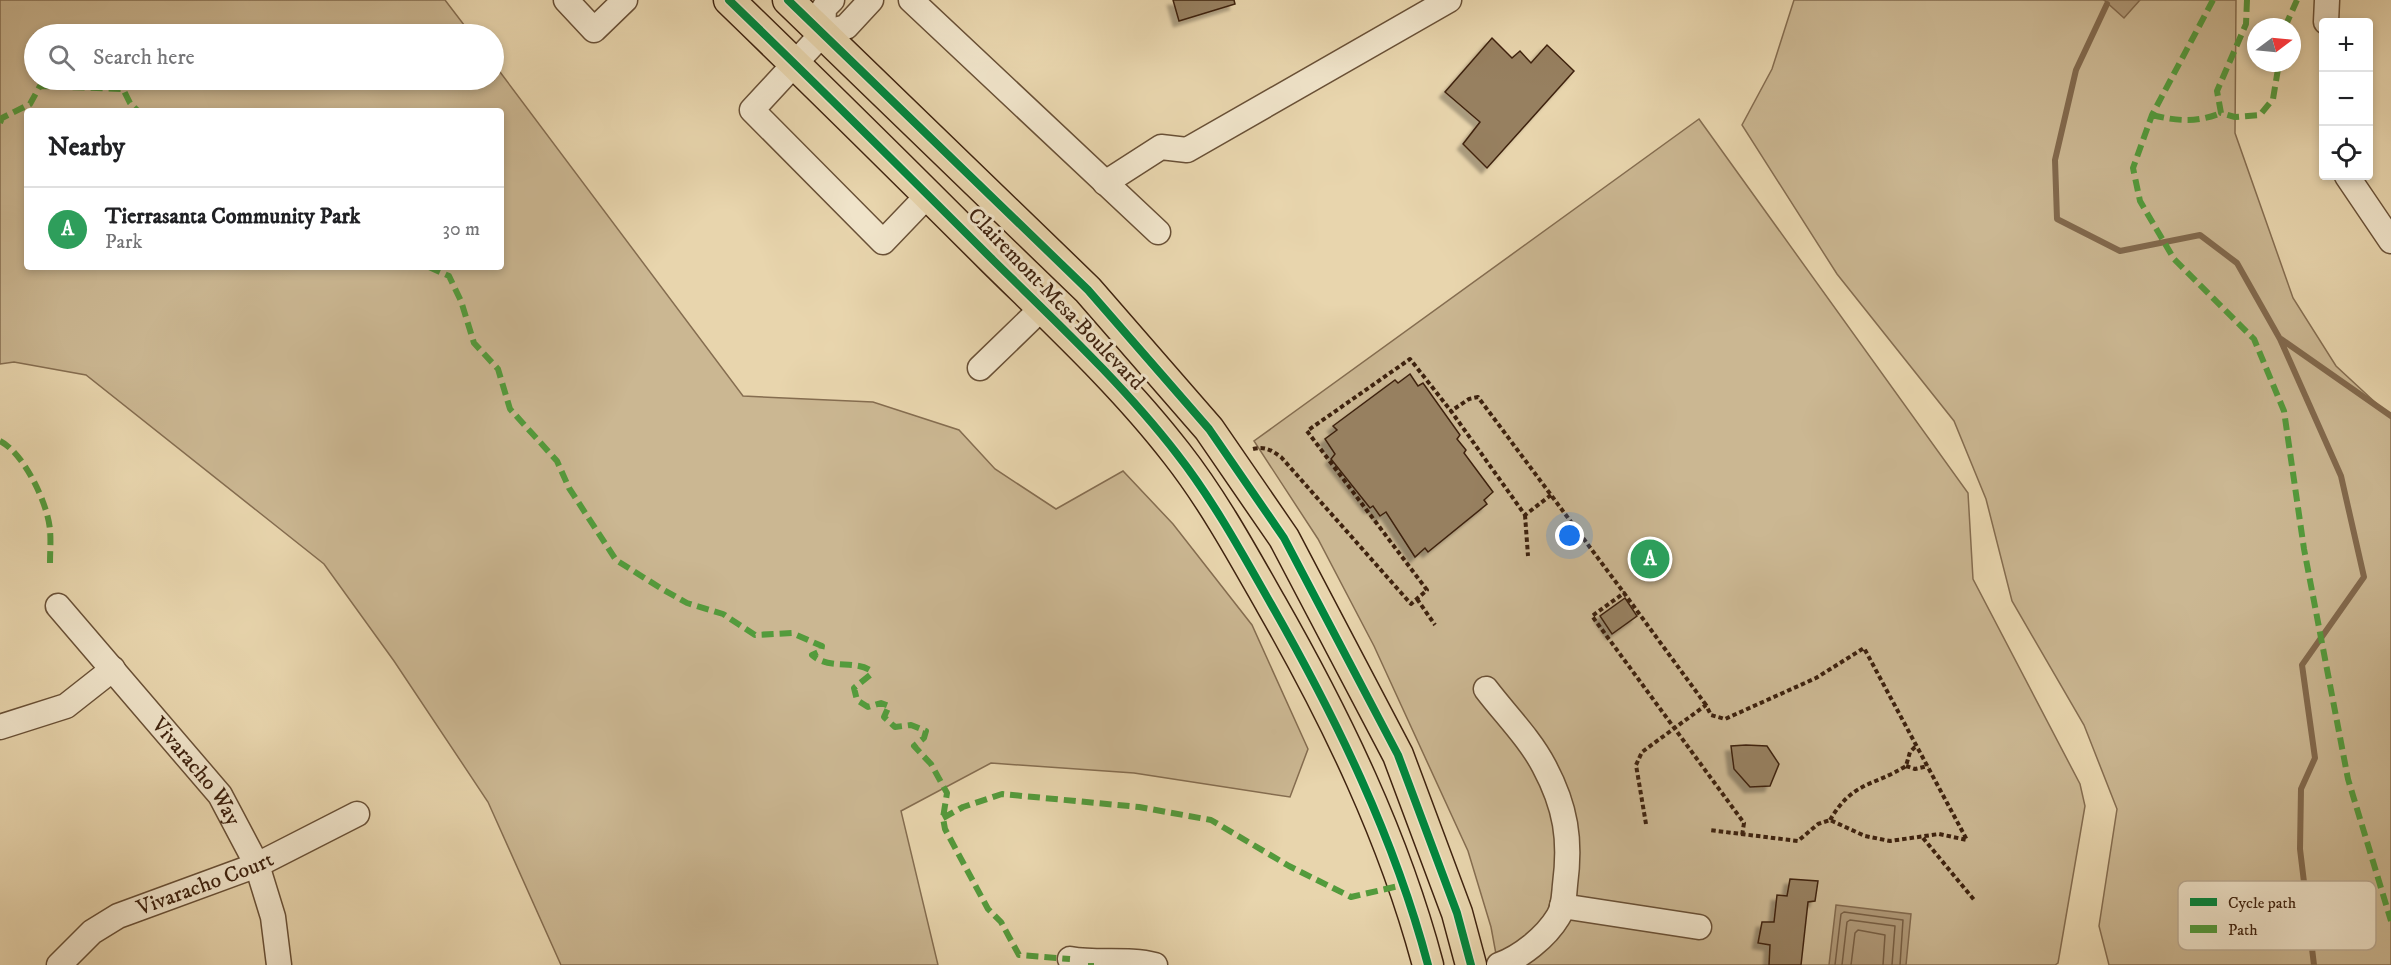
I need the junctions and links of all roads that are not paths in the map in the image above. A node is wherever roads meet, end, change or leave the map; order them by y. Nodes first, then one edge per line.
1 (566, 0) edge
2 (625, 0) edge
3 (729, 0) edge
4 (788, 0) edge
5 (832, 0) edge
6 (872, 0) edge
7 (911, 0) edge
8 (1449, 0) edge
9 (2326, 0) edge
10 (2326, 18) edge
11 (824, 33) junction
12 (795, 64) junction
13 (2350, 180) edge
14 (1105, 183) junction
15 (928, 195) junction
16 (1158, 232) dead end
17 (2391, 242) edge
18 (1042, 308) junction
19 (980, 368) dead end
20 (58, 606) dead end
21 (113, 669) junction
22 (1486, 689) dead end
23 (0, 727) edge
24 (357, 814) dead end
25 (257, 865) junction
26 (1562, 906) junction
27 (1418, 925) junction
28 (1699, 927) dead end
29 (1070, 959) dead end
30 (59, 965) edge
31 (279, 965) edge
32 (1155, 965) edge
33 (1428, 965) edge
34 (1450, 965) edge
35 (1471, 965) edge
36 (1499, 965) edge

1 - 2 street
3 - 12 main road, Clairemont Mesa Boulevard
4 - 11 main road, Clairemont Mesa Boulevard
5 - 11 street
6 - 11 street
7 - 14 street
8 - 14 street
9 - 10 street
11 - 12 street
11 - 35 main road, Clairemont Mesa Boulevard
12 - 15 main road, Clairemont Mesa Boulevard
12 - 15 street
13 - 17 street
14 - 16 street
15 - 18 main road, Clairemont Mesa Boulevard
18 - 19 street
18 - 27 main road, Clairemont Mesa Boulevard
20 - 21 street, Vivaracho Way
21 - 23 street
21 - 25 street, Vivaracho Way
22 - 26 street
24 - 25 street, Vivaracho Court
25 - 30 street, Vivaracho Court
25 - 31 street, Vivaracho Way
26 - 28 street
26 - 36 street
27 - 33 main road, Clairemont Mesa Boulevard
27 - 34 main road
29 - 32 street

